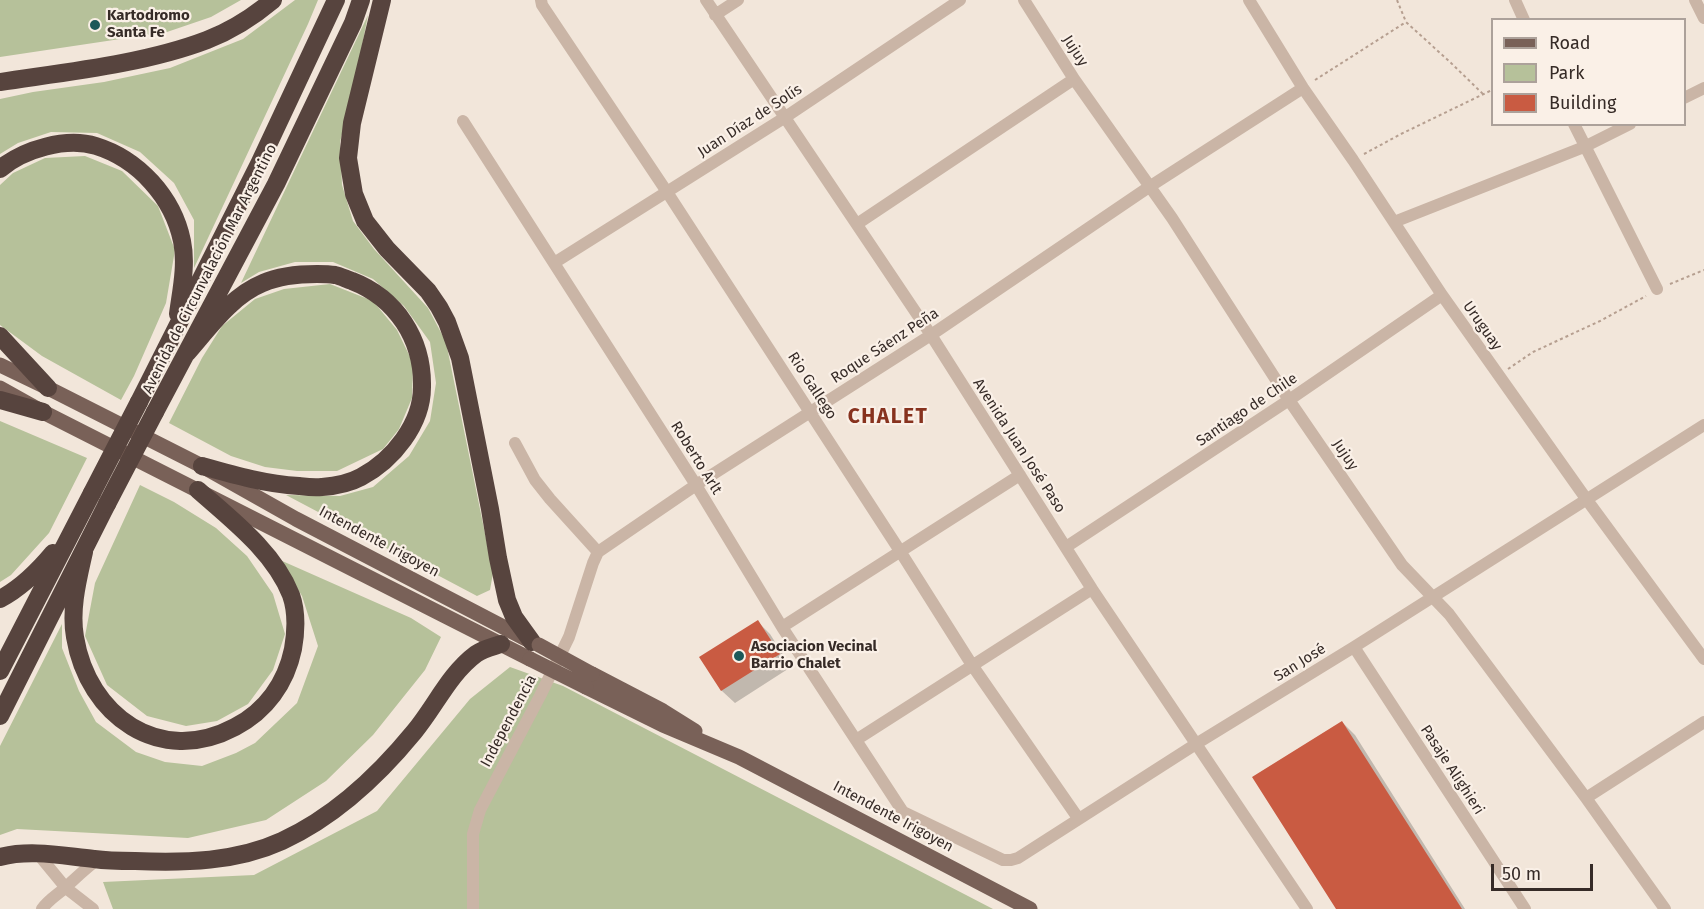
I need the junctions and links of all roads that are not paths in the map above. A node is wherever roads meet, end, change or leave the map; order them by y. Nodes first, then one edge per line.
1 (273, 0) edge
2 (336, 0) edge
3 (361, 0) edge
4 (382, 0) edge
5 (541, 0) edge
6 (706, 0) edge
7 (738, 0) edge
8 (960, 0) edge
9 (1024, 0) edge
10 (1249, 0) edge
11 (1515, 0) edge
12 (1695, 0) edge
13 (715, 15) junction
14 (1523, 18) edge
15 (1704, 18) edge
16 (1074, 79) junction
17 (0, 82) edge
18 (1303, 88) junction
19 (1704, 88) edge
20 (1686, 97) edge
21 (784, 118) junction
22 (463, 121) dead end
23 (1575, 126) edge
24 (1626, 126) edge
25 (1584, 147) junction
26 (0, 169) edge
27 (1149, 187) junction
28 (667, 192) junction
29 (1394, 222) junction
30 (857, 224) junction
31 (554, 263) junction
32 (1657, 290) road end
33 (1442, 295) junction
34 (175, 332) junction
35 (931, 335) junction
36 (0, 336) edge
37 (187, 353) junction
38 (0, 365) edge
39 (0, 388) edge
40 (48, 388) junction
41 (0, 400) edge
42 (1289, 400) junction
43 (43, 412) junction
44 (811, 413) junction
45 (1704, 425) edge
46 (515, 442) dead end
47 (202, 466) junction
48 (1020, 475) junction
49 (696, 485) junction
50 (198, 490) junction
51 (1587, 500) junction
52 (70, 534) junction
53 (1066, 547) junction
54 (900, 551) junction
55 (84, 552) junction
56 (598, 552) junction
57 (1092, 589) junction
58 (1431, 597) junction
59 (0, 599) edge
60 (782, 627) junction
61 (501, 644) junction
62 (1354, 647) junction
63 (534, 649) junction
64 (1704, 659) edge
65 (972, 665) junction
66 (0, 671) edge
67 (0, 716) edge
68 (1704, 722) edge
69 (856, 740) junction
70 (1196, 744) junction
71 (1586, 798) junction
72 (903, 812) joint
73 (1078, 818) junction
74 (38, 854) junction
75 (0, 857) edge
76 (97, 860) junction
77 (66, 888) junction
78 (42, 909) edge
79 (93, 909) edge
80 (473, 909) edge
81 (1030, 909) edge
82 (1307, 909) edge
83 (1526, 909) edge
84 (1665, 909) edge

1 - 17 highway
2 - 34 highway, Avenida de Circunvalación Mar Argentino
3 - 37 highway, Avenida de Circunvalación Mar Argentino
4 - 63 highway
5 - 28 street, Rio Gallego
6 - 13 street, Avenida Juan José Paso
7 - 13 street
8 - 21 street, Juan Díaz de Solís
9 - 16 street, Jujuy
10 - 18 street, Uruguay
11 - 14 street
12 - 15 street
13 - 21 street, Avenida Juan José Paso
16 - 27 street, Jujuy
16 - 30 street
18 - 27 street, Roque Sáenz Peña
18 - 29 street, Uruguay
19 - 20 street
21 - 28 street, Juan Díaz de Solís
21 - 30 street, Avenida Juan José Paso
22 - 31 street, Roberto Arlt
23 - 25 street
24 - 25 street
25 - 29 street
25 - 32 street
26 - 34 highway
27 - 35 street, Roque Sáenz Peña
27 - 42 street, Jujuy
28 - 31 street, Juan Díaz de Solís
28 - 44 street, Rio Gallego
29 - 33 street, Uruguay
30 - 35 street, Avenida Juan José Paso
31 - 49 street, Roberto Arlt
33 - 42 street, Santiago de Chile
33 - 51 street, Uruguay
34 - 52 highway, Avenida de Circunvalación Mar Argentino, bridge
35 - 44 street, Roque Sáenz Peña
35 - 48 street, Avenida Juan José Paso
36 - 40 highway
37 - 47 highway
37 - 55 highway, Avenida de Circunvalación Mar Argentino, bridge
38 - 40 main road, Intendente Irigoyen
39 - 43 main road, Intendente Irigoyen
40 - 47 main road, Intendente Irigoyen
41 - 43 highway
42 - 53 street, Santiago de Chile
42 - 58 street, Jujuy
43 - 50 main road, Intendente Irigoyen
44 - 49 street, Roque Sáenz Peña
44 - 54 street, Rio Gallego
45 - 51 street, San José
46 - 56 street
47 - 63 main road, Intendente Irigoyen
48 - 53 street, Avenida Juan José Paso
48 - 54 street
49 - 56 street, Roque Sáenz Peña
49 - 60 street, Roberto Arlt
50 - 55 highway
50 - 61 main road, Intendente Irigoyen
51 - 58 street, San José
51 - 64 street, Uruguay
52 - 59 highway
52 - 66 highway
53 - 57 street, Avenida Juan José Paso
54 - 60 street
54 - 65 street, Rio Gallego
55 - 67 highway
56 - 80 street, Independencia
57 - 65 street
57 - 70 street, Avenida Juan José Paso
58 - 62 street, San José
58 - 71 street, Jujuy
60 - 69 street, Roberto Arlt
61 - 63 main road, Intendente Irigoyen
61 - 76 highway
62 - 70 street, San José
62 - 83 street, Pasaje Alighieri
63 - 81 main road, Intendente Irigoyen, bridge
65 - 69 street
65 - 73 street, Rio Gallego
68 - 71 street
69 - 72 street, Roberto Arlt
70 - 73 street, San José
70 - 82 street, Avenida Juan José Paso
71 - 84 street, Jujuy
72 - 73 street, San José
74 - 75 highway
74 - 76 highway
74 - 77 street
76 - 77 street
77 - 78 street
77 - 79 street

